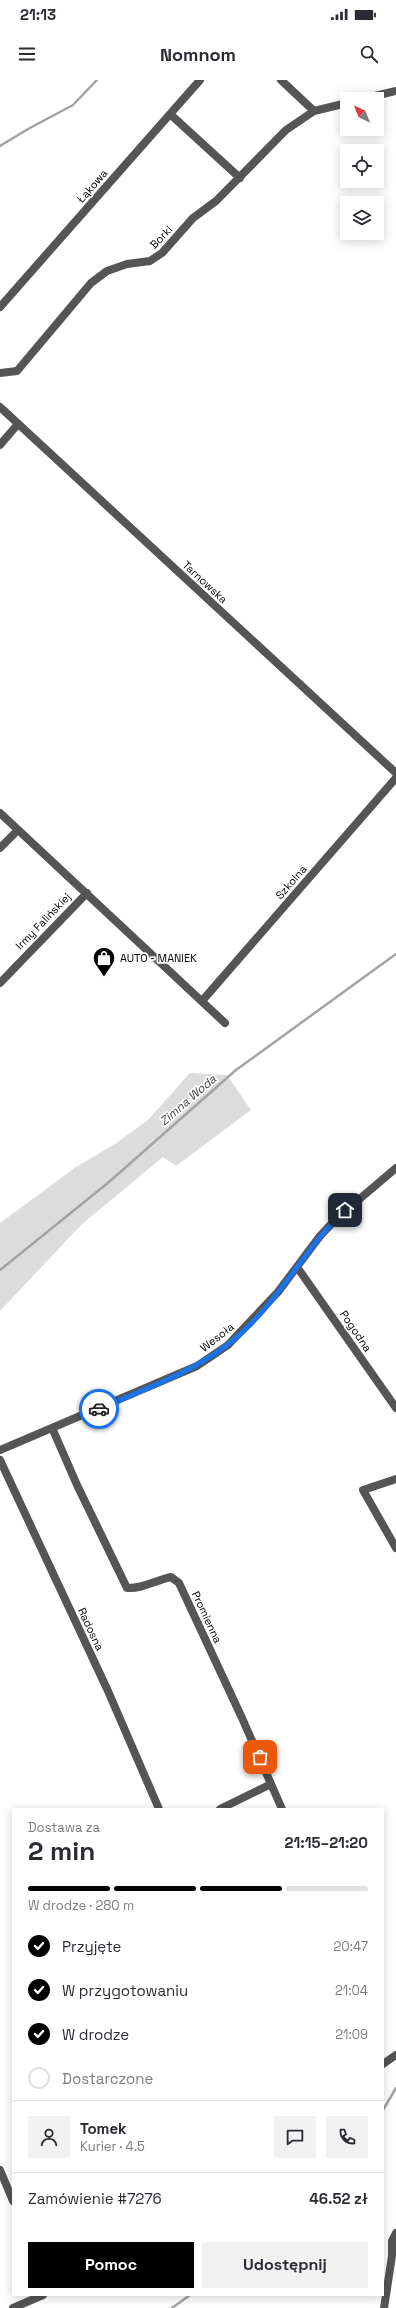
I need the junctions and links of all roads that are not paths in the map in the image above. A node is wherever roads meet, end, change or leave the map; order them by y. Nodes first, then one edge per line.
1 (200, 80) edge
2 (281, 80) edge
3 (396, 91) edge
4 (384, 94) edge
5 (340, 105) edge
6 (314, 111) junction
7 (170, 114) junction
8 (240, 178) junction
9 (0, 307) edge
10 (0, 373) edge
11 (0, 407) edge
12 (18, 424) junction
13 (0, 445) edge
14 (396, 773) edge
15 (0, 813) edge
16 (18, 830) junction
17 (0, 848) edge
18 (87, 893) junction
19 (0, 983) edge
20 (202, 1000) junction
21 (225, 1023) dead end
22 (396, 1168) edge
23 (297, 1267) junction
24 (396, 1408) edge
25 (53, 1430) junction
26 (0, 1450) edge
27 (0, 1460) edge
28 (396, 1479) edge
29 (396, 1548) edge
30 (271, 1784) junction
31 (159, 1808) edge
32 (222, 1808) edge
33 (282, 1808) edge
34 (396, 2055) edge
35 (384, 2063) edge
36 (0, 2170) edge
37 (12, 2199) edge
38 (396, 2233) edge
39 (40, 2296) edge
40 (13, 2308) edge
41 (384, 2308) edge

1 - 7 street, Łąkowa
2 - 6 street
3 - 4 street
5 - 6 street
6 - 8 street, Borki
7 - 8 street
7 - 9 street, Łąkowa
8 - 10 street, Borki
11 - 12 street, Tarnowska
12 - 13 street
12 - 14 street, Tarnowska
14 - 20 street, Szkolna
15 - 16 street
16 - 17 street
16 - 18 street
18 - 19 street, Irmy Falińskiej
18 - 20 street
20 - 21 street
22 - 23 street, Wesoła
23 - 24 street, Pogodna
23 - 25 street, Wesoła
25 - 26 street, Wesoła
25 - 30 street, Promienna
27 - 31 street, Radosna
28 - 29 street
30 - 32 street
30 - 33 street, Promienna
34 - 35 street
36 - 37 street
38 - 41 street
39 - 40 street

